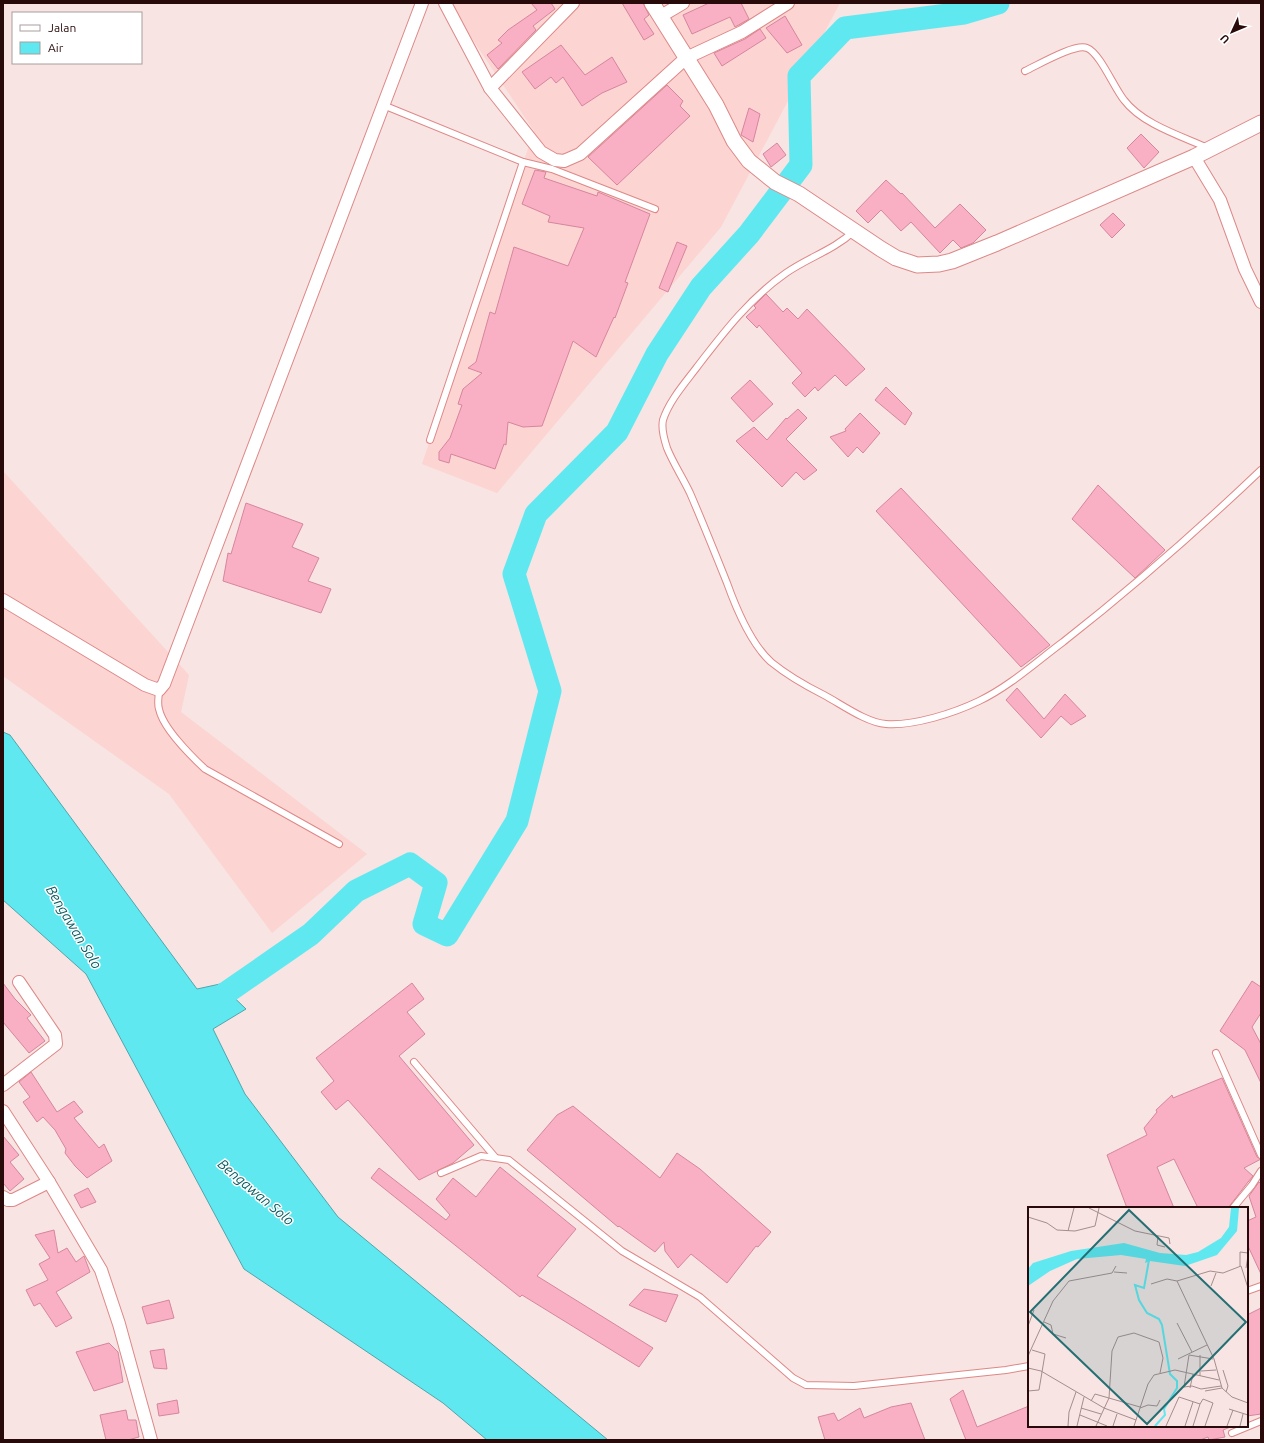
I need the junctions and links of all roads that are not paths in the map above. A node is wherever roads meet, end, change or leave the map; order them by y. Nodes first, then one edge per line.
1 (422, 3) edge
2 (445, 3) edge
3 (573, 3) edge
4 (652, 3) edge
5 (683, 3) edge
6 (788, 3) edge
7 (661, 16) junction
8 (686, 58) junction
9 (1025, 71) dead end
10 (490, 88) junction
11 (383, 105) junction
12 (1261, 122) edge
13 (1209, 148) junction
14 (1194, 157) junction
15 (524, 162) junction
16 (655, 209) dead end
17 (854, 231) junction
18 (1261, 302) edge
19 (430, 440) dead end
20 (1261, 470) edge
21 (3, 600) edge
22 (159, 690) junction
23 (339, 844) dead end
24 (19, 982) dead end
25 (1216, 1053) dead end
26 (414, 1062) dead end
27 (3, 1085) edge
28 (3, 1111) edge
29 (1261, 1155) edge
30 (495, 1157) junction
31 (1261, 1171) edge
32 (441, 1173) dead end
33 (49, 1182) junction
34 (3, 1197) edge
35 (1234, 1207) edge
36 (1261, 1286) edge
37 (1248, 1289) edge
38 (1028, 1366) edge
39 (1261, 1421) edge
40 (1248, 1426) edge
41 (1246, 1427) edge
42 (1232, 1433) dead end
43 (151, 1440) edge

1 - 11 street
2 - 10 street
3 - 10 street
4 - 7 street
5 - 7 street
6 - 8 street
7 - 8 street
8 - 10 street
8 - 17 street
9 - 13 lane
11 - 15 lane
11 - 22 street
12 - 13 street
13 - 14 street
14 - 17 street
14 - 18 street
15 - 16 lane
15 - 19 lane
17 - 20 lane
21 - 22 street
22 - 23 lane
24 - 27 street
25 - 29 lane
26 - 30 lane
28 - 33 street
30 - 32 lane
30 - 38 lane
31 - 35 lane
33 - 34 street
33 - 43 street
36 - 37 lane
39 - 40 lane
41 - 42 lane

